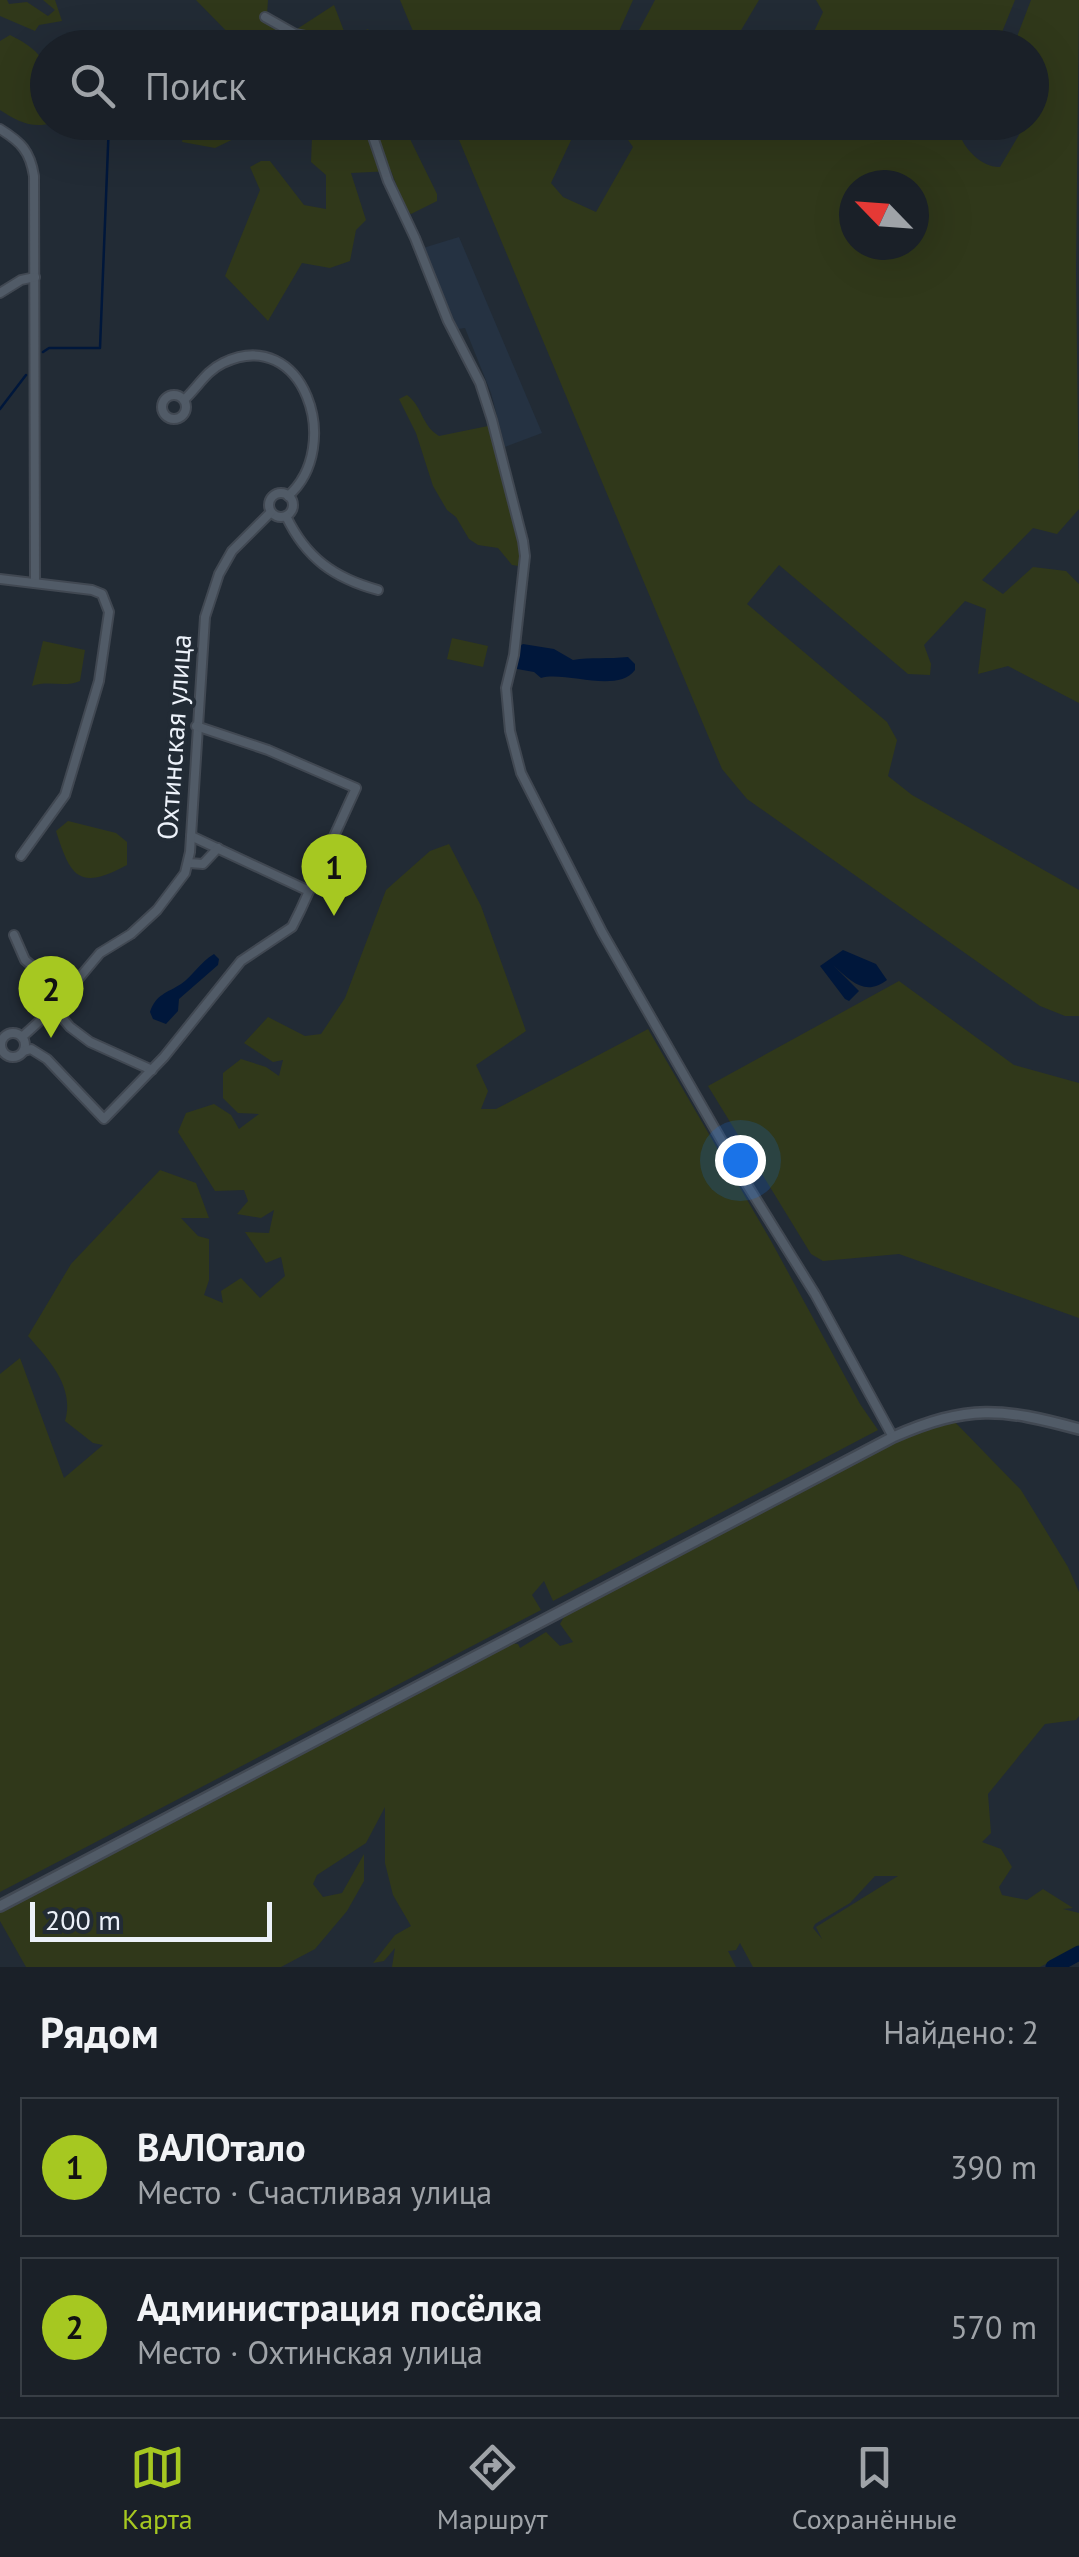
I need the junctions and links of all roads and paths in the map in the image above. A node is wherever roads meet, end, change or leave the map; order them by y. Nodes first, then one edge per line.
1 (265, 17) dead end
2 (288, 30) edge
3 (0, 129) edge
4 (374, 140) edge
5 (35, 277) junction
6 (0, 293) edge
7 (184, 400) dead end
8 (288, 496) junction
9 (271, 512) junction
10 (286, 516) junction
11 (0, 579) edge
12 (36, 584) junction
13 (378, 590) dead end
14 (196, 726) junction
15 (190, 836) junction
16 (218, 848) junction
17 (21, 856) dead end
18 (188, 863) junction
19 (308, 891) junction
20 (14, 935) dead end
21 (54, 1008) junction
22 (22, 1037) junction
23 (0, 1040) edge
24 (24, 1050) junction
25 (152, 1070) junction
26 (1079, 1429) edge
27 (893, 1437) junction
28 (0, 1906) edge

1 - 2 street
3 - 5 street
4 - 27 street
5 - 6 street
5 - 12 street
7 - 8 street, Охтинская улица
8 - 9 street, Охтинская улица
8 - 10 street, Охтинская улица
9 - 10 street
9 - 14 street, Охтинская улица
10 - 13 street
11 - 12 street
12 - 17 street
14 - 15 street, Охтинская улица
14 - 19 street
15 - 16 street
15 - 18 street, Охтинская улица
16 - 18 street
16 - 19 street
18 - 21 street, Охтинская улица
19 - 25 street
20 - 21 street
21 - 22 street, Охтинская улица
21 - 25 street
22 - 23 street
22 - 24 street
23 - 24 street
24 - 25 street
26 - 27 street
27 - 28 street

